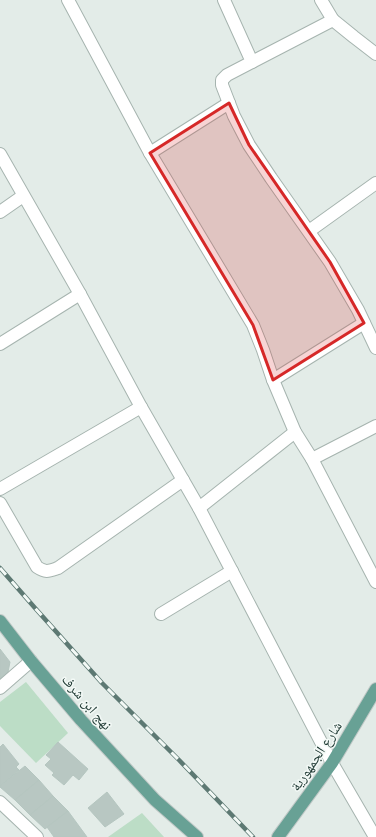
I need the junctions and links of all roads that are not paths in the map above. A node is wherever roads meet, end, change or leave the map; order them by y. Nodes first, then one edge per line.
1 (68, 0) edge
2 (224, 0) edge
3 (321, 0) edge
4 (333, 20) junction
5 (376, 54) edge
6 (252, 62) junction
7 (229, 104) junction
8 (150, 153) junction
9 (0, 154) edge
10 (376, 183) edge
11 (23, 196) junction
12 (0, 212) edge
13 (309, 231) junction
14 (80, 294) junction
15 (364, 323) junction
16 (0, 344) edge
17 (376, 348) edge
18 (273, 380) junction
19 (142, 407) junction
20 (376, 426) edge
21 (295, 432) junction
22 (312, 459) junction
23 (183, 480) junction
24 (0, 489) edge
25 (0, 503) edge
26 (199, 508) junction
27 (232, 571) junction
28 (376, 582) edge
29 (161, 614) dead end
30 (0, 621) edge
31 (31, 661) junction
32 (0, 688) edge
33 (376, 689) edge
34 (332, 763) junction
35 (155, 800) junction
36 (0, 802) edge
37 (37, 837) edge
38 (184, 837) edge
39 (197, 837) edge
40 (278, 837) edge
41 (375, 837) edge

1 - 8 street
2 - 6 street
3 - 4 street
4 - 5 street
4 - 6 street
6 - 7 street
7 - 8 street
7 - 13 street
8 - 18 street
9 - 11 street
10 - 13 street
11 - 12 street
11 - 14 street
13 - 15 street
14 - 16 street
14 - 19 street
15 - 17 street
15 - 18 street
18 - 21 street
19 - 23 street
19 - 24 street
20 - 22 street
21 - 22 street
21 - 26 street
22 - 28 street
23 - 25 street
23 - 26 street
26 - 27 street
27 - 29 street
27 - 34 street
30 - 31 main road, نهج ابن شرف
31 - 32 street
31 - 35 main road, نهج ابن شرف
33 - 34 main road, شارع الجمهورية
34 - 40 main road, شارع الجمهورية
34 - 41 street
35 - 38 main road, نهج ابن شرف
35 - 39 main road, نهج ابن شرف
36 - 37 street

